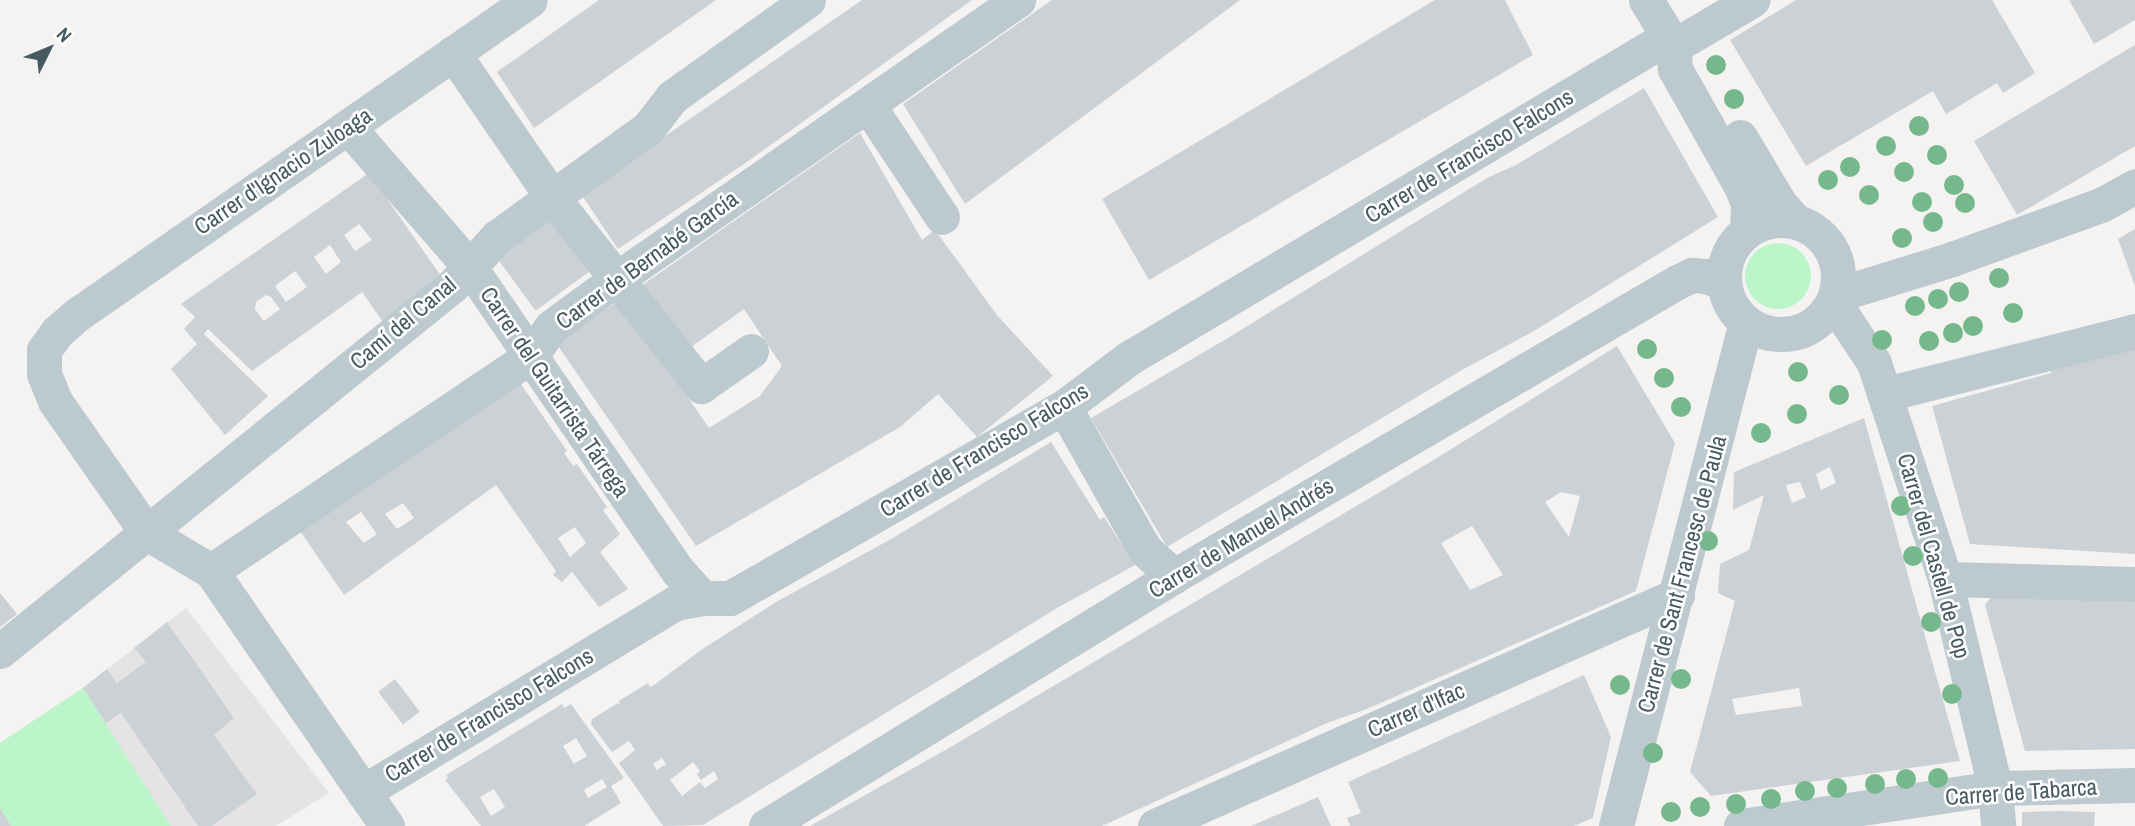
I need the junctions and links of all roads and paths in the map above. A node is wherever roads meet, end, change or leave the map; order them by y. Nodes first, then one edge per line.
1 (530, 0) edge
2 (807, 0) edge
3 (1646, 0) edge
4 (1752, 0) edge
5 (1008, 3) edge
6 (1671, 42) junction
7 (453, 53) junction
8 (868, 105) junction
9 (348, 127) junction
10 (2135, 186) edge
11 (552, 197) junction
12 (942, 217) dead end
13 (1796, 222) junction
14 (1747, 230) junction
15 (469, 266) junction
16 (615, 281) junction
17 (1724, 282) junction
18 (1835, 298) junction
19 (1746, 322) junction
20 (2135, 331) edge
21 (751, 351) dead end
22 (530, 357) junction
23 (1886, 394) junction
24 (1064, 407) junction
25 (146, 533) junction
26 (211, 571) junction
27 (1174, 576) junction
28 (1945, 579) junction
29 (2135, 584) edge
30 (1677, 595) junction
31 (702, 598) junction
32 (0, 651) edge
33 (2135, 785) edge
34 (1995, 788) junction
35 (363, 792) junction
36 (387, 826) edge
37 (766, 826) edge
38 (1155, 826) edge
39 (1616, 826) edge
40 (1741, 826) edge
41 (1998, 826) edge

1 - 7 street, Carrer d'Ignacio Zuloaga
2 - 11 street, Camí del Canal
3 - 6 street
4 - 6 street, Carrer de Francisco Falcons
5 - 8 street, Carrer de Bernabé García
6 - 13 street
6 - 14 street
6 - 24 street, Carrer de Francisco Falcons
7 - 9 street, Carrer d'Ignacio Zuloaga
7 - 11 street
8 - 12 street
8 - 16 street, Carrer de Bernabé García
9 - 15 street, Carrer del Guitarrista Tárrega
9 - 25 street, Carrer d'Ignacio Zuloaga
10 - 18 street
11 - 15 street, Camí del Canal
11 - 16 street
13 - 14 street
13 - 18 street
14 - 17 street
15 - 22 street, Carrer del Guitarrista Tárrega
15 - 25 street, Camí del Canal
16 - 21 street
16 - 22 street, Carrer de Bernabé García
17 - 19 street
17 - 27 street, Carrer de Manuel Andrés
18 - 19 street
18 - 23 street, Carrer del Castell de Pop
19 - 30 street, Carrer de Sant Francesc de Paula
20 - 23 street
22 - 26 street, Carrer de Bernabé García
22 - 31 street, Carrer del Guitarrista Tárrega
23 - 28 street, Carrer del Castell de Pop
24 - 27 street
24 - 31 street, Carrer de Francisco Falcons
25 - 26 street
25 - 32 street, Camí del Canal
26 - 35 street, Carrer de Francisco Falcons
27 - 37 street, Carrer de Manuel Andrés
28 - 29 street
28 - 34 street, Carrer del Castell de Pop
30 - 38 street, Carrer d'Ifac
30 - 39 street, Carrer de Sant Francesc de Paula
31 - 35 street, Carrer de Francisco Falcons
33 - 34 street, Carrer de Tabarca
34 - 40 street, Carrer de Tabarca
34 - 41 street, Carrer del Castell de Pop
35 - 36 street, Carrer de Francisco Falcons

